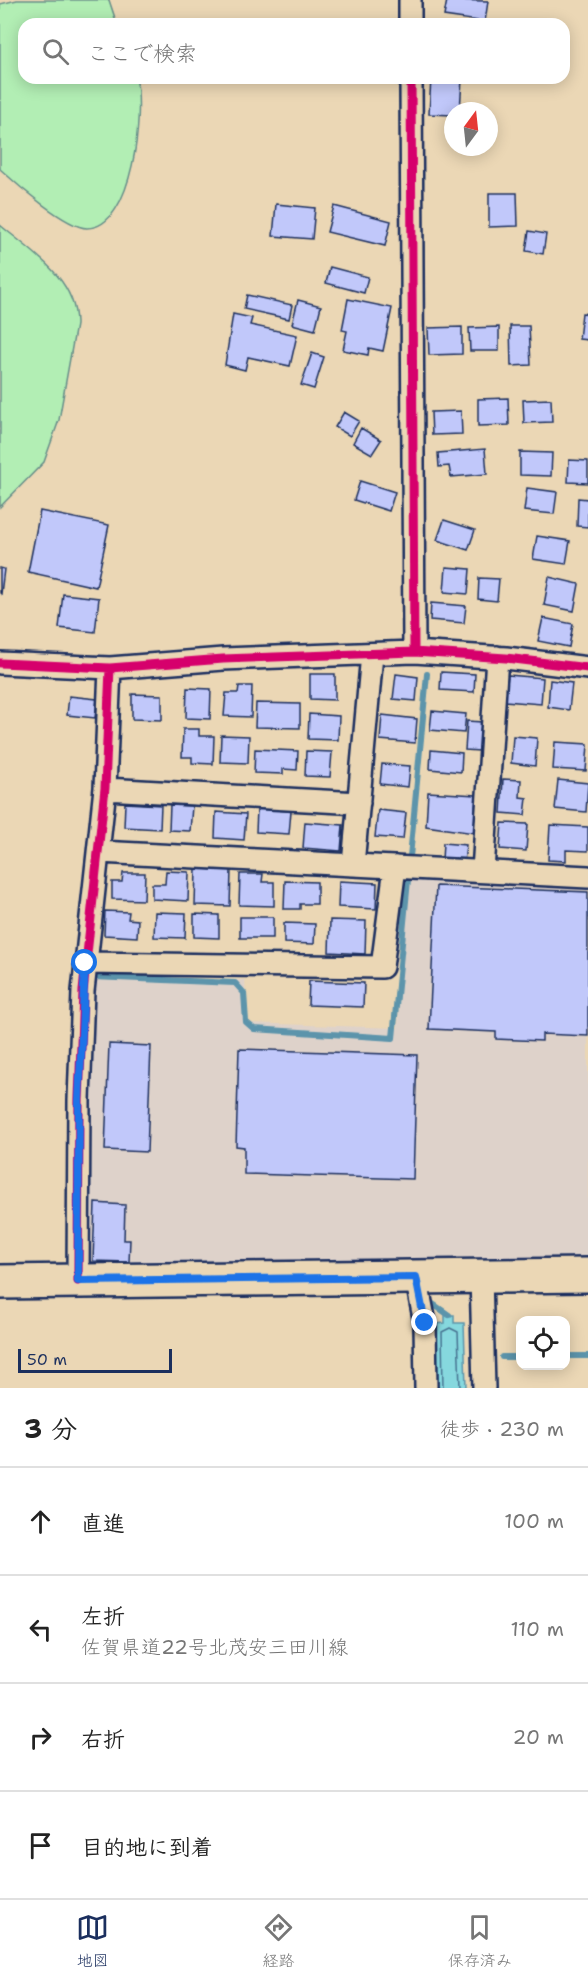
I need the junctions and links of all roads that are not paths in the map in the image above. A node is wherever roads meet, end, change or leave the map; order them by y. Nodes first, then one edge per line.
1 (410, 0) edge
2 (410, 18) edge
3 (411, 84) edge
4 (414, 652) junction
5 (372, 654) junction
6 (497, 657) junction
7 (0, 663) edge
8 (110, 668) junction
9 (588, 668) edge
10 (105, 789) junction
11 (359, 803) junction
12 (99, 852) junction
13 (353, 865) junction
14 (395, 867) junction
15 (483, 871) junction
16 (588, 877) edge
17 (85, 963) junction
18 (588, 1275) edge
19 (482, 1276) junction
20 (416, 1277) junction
21 (78, 1281) junction
22 (0, 1282) edge
23 (426, 1388) edge
24 (484, 1388) edge

1 - 2 street
3 - 4 street
4 - 5 street
4 - 6 street
5 - 8 street
5 - 11 street
6 - 9 street
6 - 15 street
7 - 8 street
8 - 10 street
10 - 11 street
10 - 12 street
11 - 13 street
12 - 13 street
12 - 17 street
13 - 14 street
14 - 15 street
14 - 17 street
15 - 16 street
17 - 21 street
18 - 19 main road
19 - 20 main road
19 - 24 street
20 - 21 main road
20 - 23 street
21 - 22 main road

